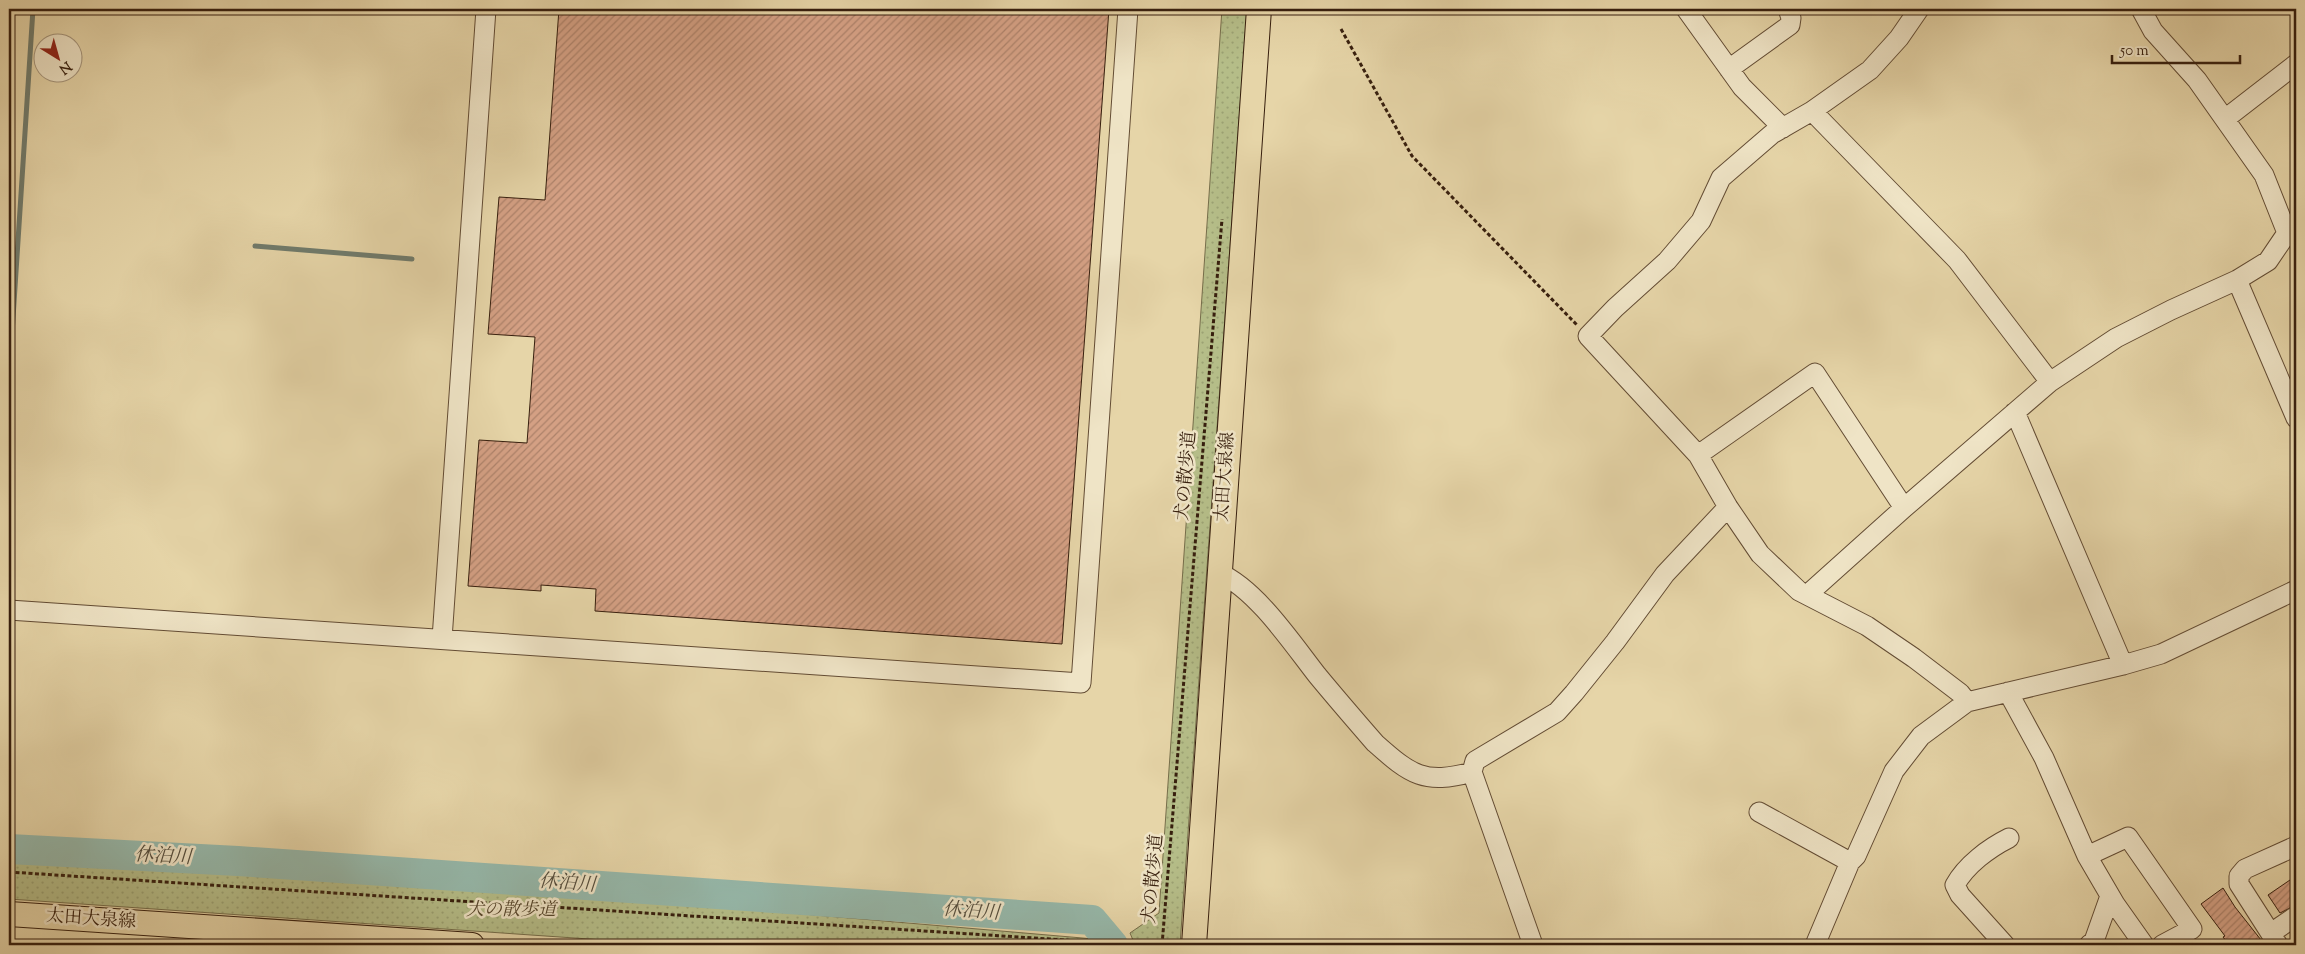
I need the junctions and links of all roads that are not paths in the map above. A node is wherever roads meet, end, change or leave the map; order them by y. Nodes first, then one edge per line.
1 (486, 9) edge
2 (1128, 9) edge
3 (1259, 9) edge
4 (1686, 9) edge
5 (1788, 9) edge
6 (1919, 9) edge
7 (2141, 9) edge
8 (2296, 64) edge
9 (1729, 69) junction
10 (1812, 110) junction
11 (2225, 119) junction
12 (1783, 128) junction
13 (2237, 280) junction
14 (2050, 382) junction
15 (2015, 412) junction
16 (2296, 418) edge
17 (1698, 455) junction
18 (1728, 507) junction
19 (1904, 508) junction
20 (1219, 573) junction
21 (2296, 590) edge
22 (1807, 595) junction
23 (9, 610) edge
24 (442, 639) junction
25 (2123, 666) junction
26 (2008, 692) junction
27 (1967, 702) junction
28 (1472, 772) junction
29 (1759, 812) dead end
30 (2009, 838) dead end
31 (2296, 846) edge
32 (2087, 856) junction
33 (1850, 862) junction
34 (2110, 896) junction
35 (9, 914) edge
36 (2296, 916) edge
37 (227, 937) edge
38 (2274, 939) edge
39 (472, 945) edge
40 (1194, 945) edge
41 (1533, 945) edge
42 (1815, 945) edge
43 (2005, 945) edge
44 (2089, 945) edge
45 (2144, 945) edge
46 (2162, 945) edge

1 - 24 street
2 - 24 street
3 - 20 main road, 太田大泉線
4 - 9 street
5 - 9 street
6 - 10 street
7 - 11 street
8 - 11 street
9 - 12 street
10 - 12 street
10 - 14 street
11 - 13 street
12 - 17 street
13 - 14 street
13 - 16 street
14 - 15 street
15 - 19 street
15 - 25 street
17 - 18 street
17 - 19 street
18 - 22 street
18 - 28 street
19 - 22 street
20 - 28 street
20 - 40 main road, 太田大泉線
21 - 25 street
22 - 27 street
23 - 24 street
25 - 26 street
26 - 27 street
26 - 32 street
27 - 33 street
28 - 41 street
29 - 33 street
30 - 43 street
31 - 38 street
32 - 34 street
32 - 46 street
33 - 42 street
34 - 44 street
34 - 45 street
35 - 37 main road, 太田大泉線
36 - 38 street
37 - 39 main road, 太田大泉線

